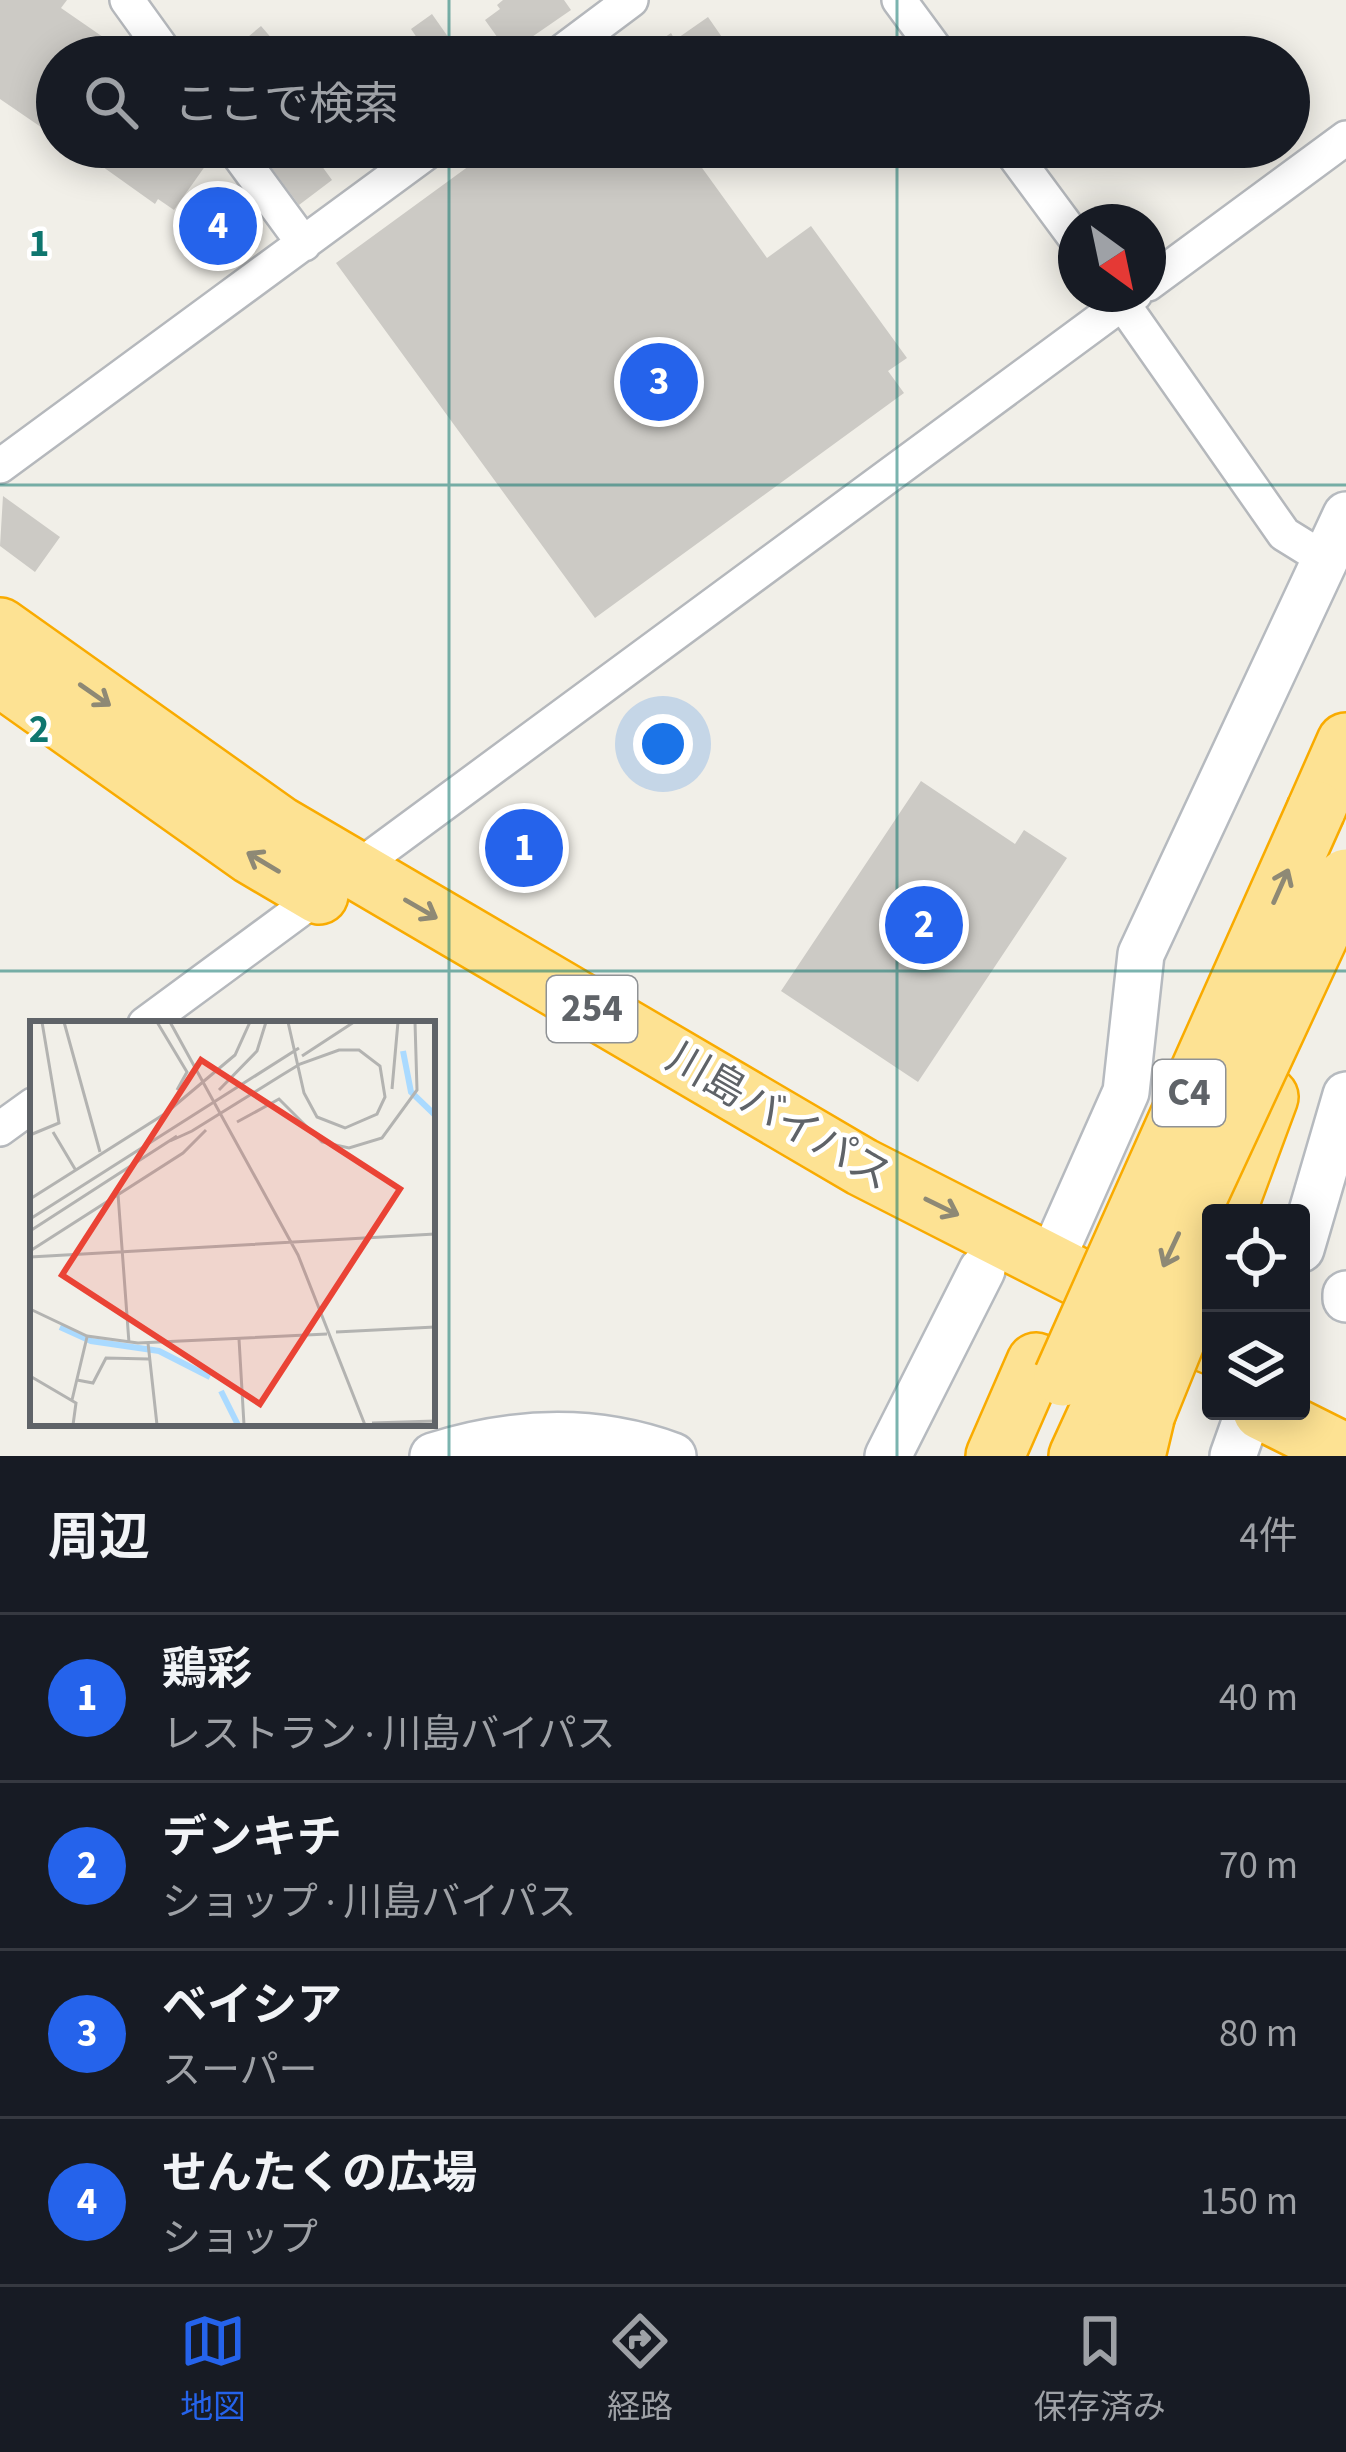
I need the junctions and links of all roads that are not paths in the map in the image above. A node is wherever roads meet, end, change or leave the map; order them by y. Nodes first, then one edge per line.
1 (127, 0) edge
2 (632, 0) edge
3 (899, 0) edge
4 (153, 36) edge
5 (583, 36) edge
6 (926, 36) edge
7 (1346, 138) edge
8 (1310, 164) edge
9 (248, 168) edge
10 (406, 168) edge
11 (1023, 168) edge
12 (1305, 168) edge
13 (1058, 215) edge
14 (304, 244) junction
15 (1166, 269) edge
16 (1107, 312) edge
17 (1143, 312) edge
18 (0, 466) edge
19 (1346, 515) edge
20 (1326, 560) junction
21 (0, 627) edge
22 (0, 676) edge
23 (1346, 742) edge
24 (1346, 878) edge
25 (339, 884) junction
26 (1346, 891) edge
27 (149, 1021) edge
28 (1346, 1095) edge
29 (30, 1107) edge
30 (0, 1129) edge
31 (1229, 1204) edge
32 (1310, 1218) edge
33 (1051, 1261) junction
34 (1202, 1265) edge
35 (982, 1270) junction
36 (1202, 1340) edge
37 (1202, 1380) edge
38 (1310, 1394) edge
39 (1097, 1401) edge
40 (1346, 1412) edge
41 (1246, 1420) edge
42 (1280, 1420) edge
43 (1346, 1454) edge
44 (433, 1456) edge
45 (673, 1456) edge
46 (888, 1456) edge
47 (995, 1456) edge
48 (1027, 1456) edge
49 (1078, 1456) edge
50 (1233, 1456) edge

1 - 4 street
2 - 5 street
3 - 6 street
7 - 8 street
9 - 14 street
10 - 14 street
11 - 13 street
12 - 15 street
14 - 18 street
16 - 25 street
17 - 20 street
19 - 20 street
20 - 33 street
21 -> 25 highway, 川島バイパス / 254
25 -> 22 highway, 川島バイパス / 254
39 -> 23 highway, C4, bridge
24 -> 39 highway, C4, bridge
25 - 27 street
25 -> 33 highway, 川島バイパス / 254
25 - 35 highway, 川島バイパス / 254
26 - 31 highway, bridge
28 - 32 street
29 - 30 street
33 - 36 highway, 川島バイパス / 254
34 - 39 highway, bridge
35 - 37 highway, 川島バイパス / 254
35 - 46 street
38 - 40 highway
39 - 47 highway, C4
39 - 48 highway, C4
39 - 49 highway, C4
41 - 50 street
42 - 43 highway
44 - 45 street

